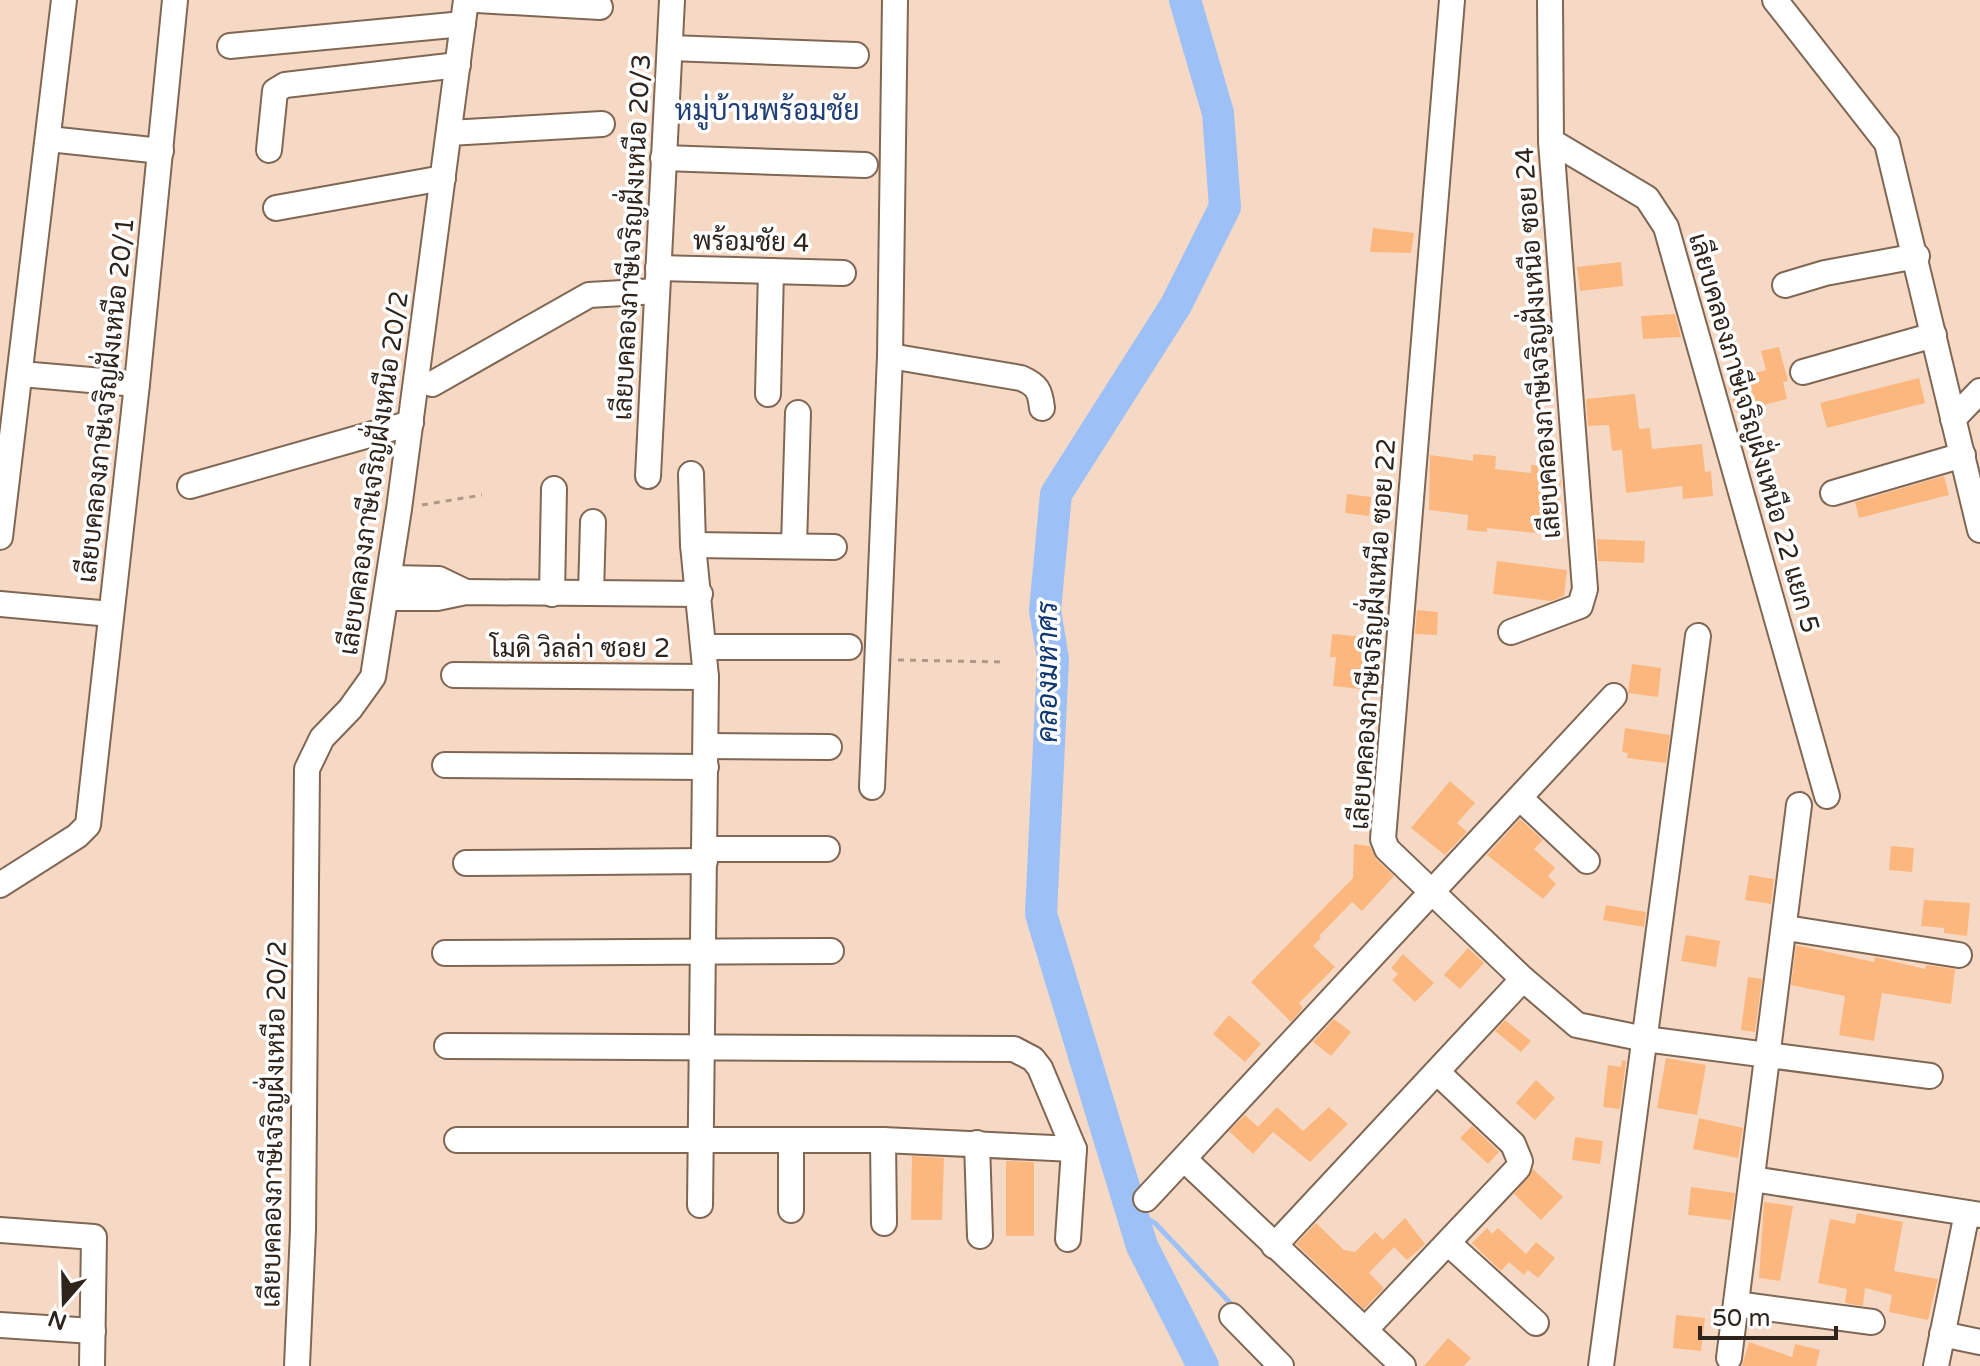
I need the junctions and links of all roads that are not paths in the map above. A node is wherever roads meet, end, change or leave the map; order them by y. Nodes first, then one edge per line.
1 (64, 0) edge
2 (175, 0) edge
3 (477, 0) edge
4 (672, 0) edge
5 (895, 0) edge
6 (1452, 0) edge
7 (1550, 0) edge
8 (1775, 0) edge
9 (600, 7) dead end
10 (465, 12) edge
11 (230, 46) dead end
12 (670, 48) junction
13 (856, 55) dead end
14 (458, 65) junction
15 (602, 124) dead end
16 (449, 133) junction
17 (49, 139) junction
18 (1551, 141) junction
19 (269, 150) dead end
20 (161, 151) junction
21 (663, 158) junction
22 (865, 165) dead end
23 (443, 178) junction
24 (276, 208) dead end
25 (1917, 256) junction
26 (771, 271) junction
27 (843, 273) dead end
28 (657, 279) junction
29 (1785, 285) dead end
30 (1934, 335) junction
31 (890, 356) junction
32 (1803, 372) dead end
33 (21, 374) junction
34 (137, 384) junction
35 (432, 384) dead end
36 (1980, 391) edge
37 (768, 394) dead end
38 (1042, 408) dead end
39 (798, 413) dead end
40 (1953, 419) junction
41 (411, 423) junction
42 (1963, 455) junction
43 (691, 474) dead end
44 (648, 476) dead end
45 (190, 486) dead end
46 (554, 489) dead end
47 (1833, 493) dead end
48 (593, 522) dead end
49 (1980, 530) edge
50 (0, 537) edge
51 (693, 545) junction
52 (794, 545) junction
53 (834, 547) dead end
54 (388, 588) junction
55 (591, 593) junction
56 (552, 594) junction
57 (700, 594) junction
58 (0, 604) edge
59 (111, 614) junction
60 (1511, 632) dead end
61 (1698, 636) dead end
62 (706, 647) junction
63 (849, 647) dead end
64 (454, 675) dead end
65 (706, 677) junction
66 (1614, 696) dead end
67 (829, 747) dead end
68 (706, 757) junction
69 (445, 765) dead end
70 (872, 787) dead end
71 (1827, 796) dead end
72 (1521, 799) junction
73 (1799, 805) dead end
74 (827, 849) dead end
75 (704, 855) junction
76 (1587, 861) dead end
77 (466, 863) dead end
78 (0, 885) edge
79 (1433, 892) junction
80 (1786, 928) junction
81 (831, 951) dead end
82 (705, 952) junction
83 (445, 953) dead end
84 (1959, 955) dead end
85 (1523, 979) junction
86 (1645, 1039) junction
87 (447, 1046) dead end
88 (702, 1047) junction
89 (1769, 1055) junction
90 (1437, 1072) junction
91 (1930, 1076) dead end
92 (457, 1140) dead end
93 (791, 1140) junction
94 (883, 1140) junction
95 (700, 1141) junction
96 (977, 1143) junction
97 (1074, 1149) junction
98 (1184, 1159) junction
99 (1753, 1179) junction
100 (1146, 1199) dead end
101 (700, 1205) dead end
102 (791, 1210) dead end
103 (1974, 1214) edge
104 (884, 1223) dead end
105 (0, 1230) edge
106 (980, 1236) dead end
107 (1068, 1239) dead end
108 (1448, 1243) junction
109 (1274, 1246) junction
110 (1736, 1304) junction
111 (1232, 1316) dead end
112 (1872, 1322) dead end
113 (1536, 1323) dead end
114 (0, 1325) edge
115 (1365, 1330) junction
116 (93, 1331) junction
117 (1942, 1334) junction
118 (1980, 1342) edge
119 (1729, 1358) dead end
120 (92, 1366) edge
121 (297, 1366) edge
122 (1281, 1366) edge
123 (1403, 1366) edge
124 (1601, 1366) edge
125 (1936, 1366) edge

1 - 17 street
2 - 20 street, เลียบคลองภาษีเจริญฝั่งเหนือ 20/1
3 - 9 street
4 - 12 street, เลียบคลองภาษีเจริญฝั่งเหนือ 20/3
5 - 31 street
6 - 79 street, เลียบคลองภาษีเจริญฝั่งเหนือ ซอย 22
7 - 18 street, เลียบคลองภาษีเจริญฝั่งเหนือ ซอย 24
8 - 25 street
10 - 11 street
10 - 14 street, เลียบคลองภาษีเจริญฝั่งเหนือ 20/2
12 - 13 street
12 - 21 street, เลียบคลองภาษีเจริญฝั่งเหนือ 20/3
14 - 16 street, เลียบคลองภาษีเจริญฝั่งเหนือ 20/2
14 - 19 street
15 - 16 street
16 - 23 street, เลียบคลองภาษีเจริญฝั่งเหนือ 20/2
17 - 20 street
17 - 33 street
18 - 60 street, เลียบคลองภาษีเจริญฝั่งเหนือ ซอย 24
18 - 71 street, เลียบคลองภาษีเจริญฝั่งเหนือ 22 แยก 5
20 - 34 street, เลียบคลองภาษีเจริญฝั่งเหนือ 20/1
21 - 22 street
21 - 28 street, เลียบคลองภาษีเจริญฝั่งเหนือ 20/3
23 - 24 street
23 - 41 street, เลียบคลองภาษีเจริญฝั่งเหนือ 20/2
25 - 29 street
25 - 30 street
26 - 27 street, พร้อมชัย 4
26 - 28 street, พร้อมชัย 4
26 - 37 street
28 - 35 street, พร้อมชัย 4
28 - 44 street, เลียบคลองภาษีเจริญฝั่งเหนือ 20/3
30 - 32 street
30 - 40 street
31 - 38 street
31 - 70 street
33 - 34 street
33 - 50 street
34 - 59 street, เลียบคลองภาษีเจริญฝั่งเหนือ 20/1
36 - 40 street
39 - 52 street
40 - 42 street
41 - 45 street
41 - 54 street, เลียบคลองภาษีเจริญฝั่งเหนือ 20/2
42 - 47 street
42 - 49 street
43 - 51 street
46 - 56 street
48 - 55 street
51 - 52 street
51 - 57 street
52 - 53 street
54 - 56 street
54 - 121 street, เลียบคลองภาษีเจริญฝั่งเหนือ 20/2
55 - 56 street
55 - 57 street
57 - 62 street
58 - 59 street
59 - 78 street, เลียบคลองภาษีเจริญฝั่งเหนือ 20/1
61 - 86 street
62 - 63 street
62 - 65 street
64 - 65 street, โมดิ วิลล่า ซอย 2
65 - 68 street
66 - 72 street
67 - 68 street
68 - 69 street
68 - 75 street
72 - 76 street
72 - 79 street
73 - 80 street
74 - 75 street
75 - 77 street
75 - 82 street
79 - 85 street, เลียบคลองภาษีเจริญฝั่งเหนือ ซอย 22
79 - 98 street
80 - 84 street
80 - 89 street
81 - 82 street
82 - 83 street
82 - 88 street
85 - 86 street, เลียบคลองภาษีเจริญฝั่งเหนือ ซอย 22
85 - 90 street
86 - 89 street, เลียบคลองภาษีเจริญฝั่งเหนือ ซอย 22
86 - 124 street
87 - 88 street
88 - 95 street
88 - 97 street
89 - 91 street, เลียบคลองภาษีเจริญฝั่งเหนือ ซอย 22
89 - 99 street
90 - 108 street
90 - 109 street
92 - 95 street
93 - 94 street
93 - 95 street
93 - 102 street
94 - 96 street
94 - 104 street
95 - 101 street
96 - 97 street
96 - 106 street
97 - 107 street
98 - 100 street
98 - 109 street
99 - 103 street
99 - 110 street
103 - 117 street
105 - 116 street
108 - 113 street
108 - 115 street
109 - 115 street
110 - 112 street
110 - 119 street
111 - 122 street
114 - 116 street
115 - 123 street
116 - 120 street
117 - 118 street
117 - 125 street

